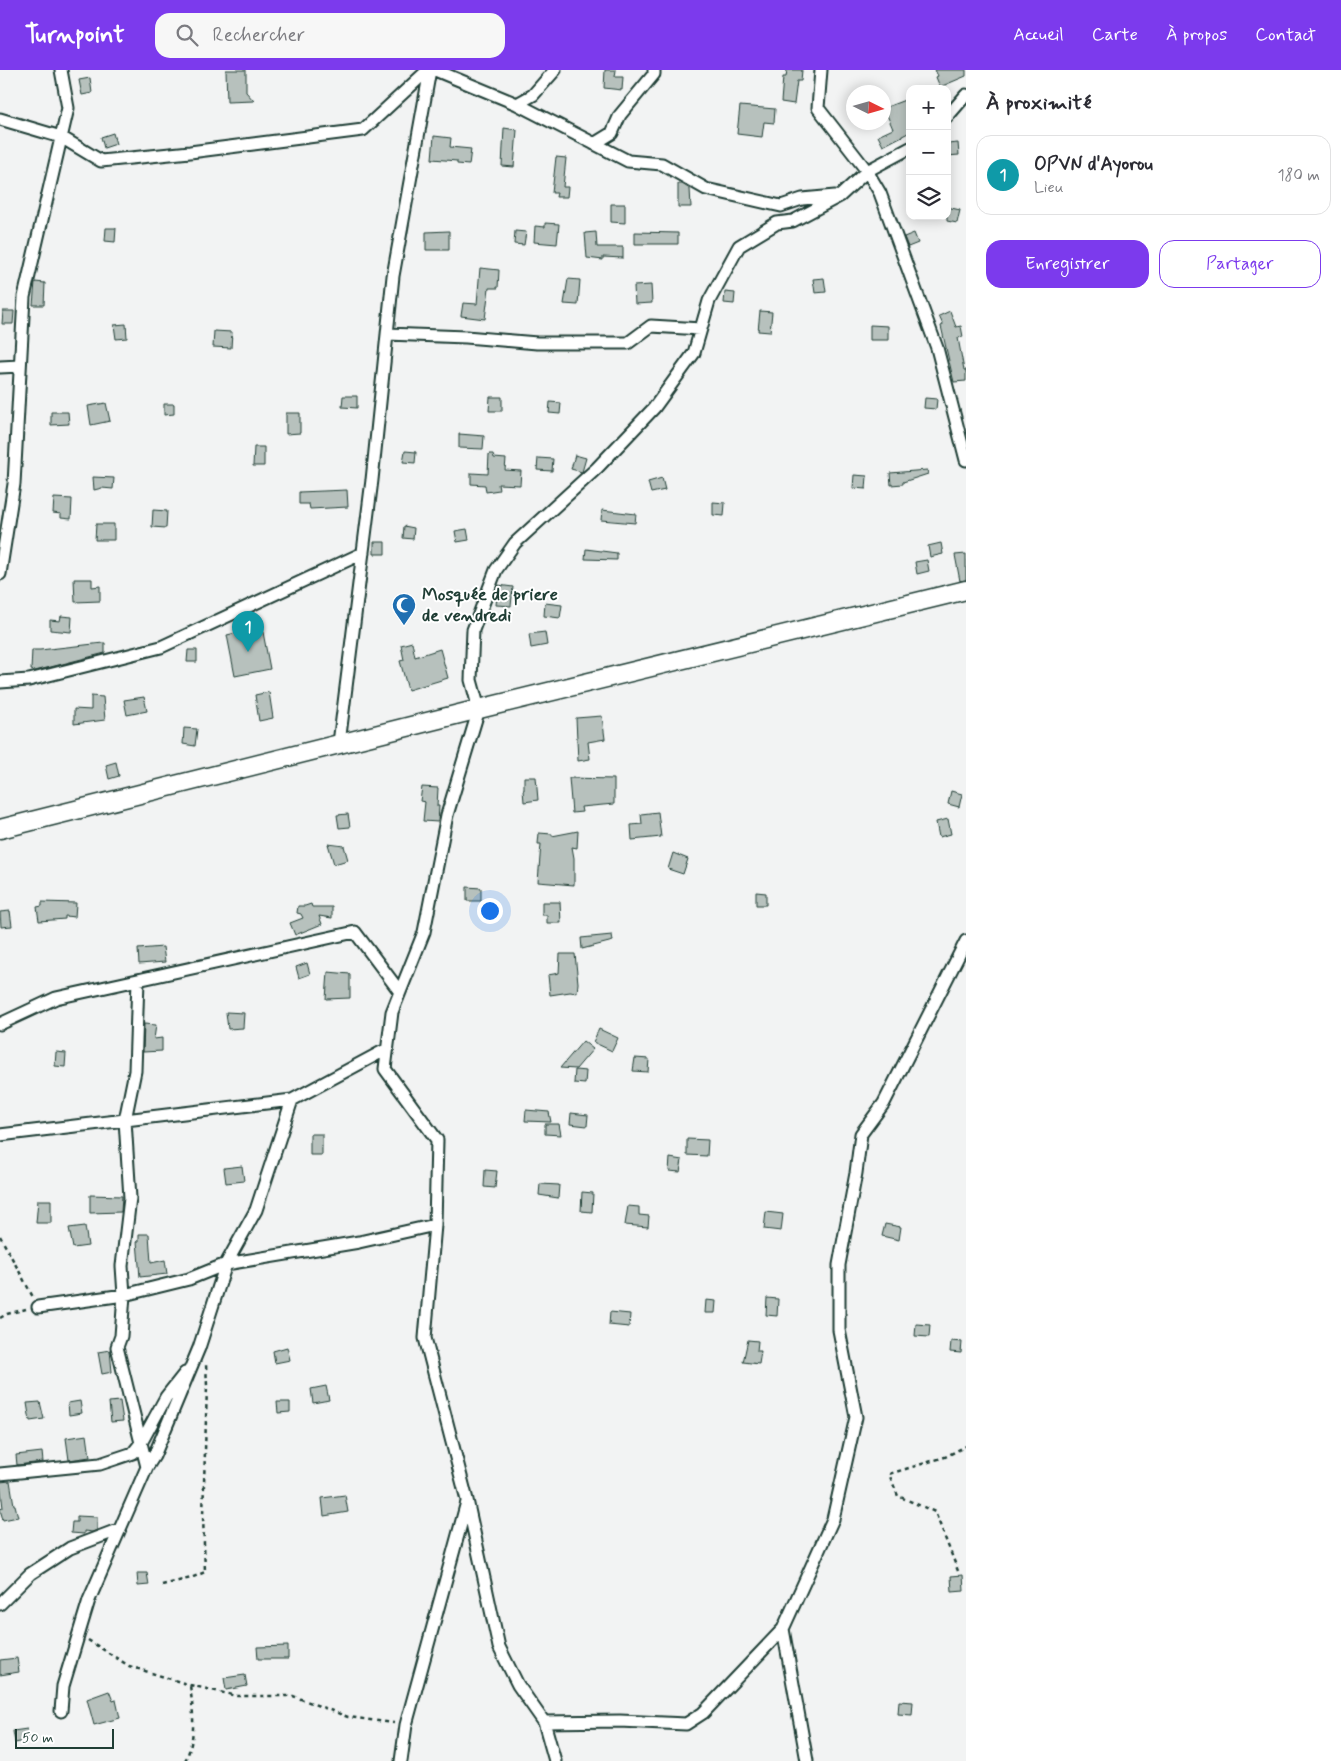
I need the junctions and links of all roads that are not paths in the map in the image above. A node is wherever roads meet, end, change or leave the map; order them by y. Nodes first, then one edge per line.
1 (61, 70) edge
2 (429, 70) edge
3 (435, 70) edge
4 (555, 70) edge
5 (654, 70) edge
6 (821, 70) edge
7 (966, 95) edge
8 (518, 104) junction
9 (951, 112) edge
10 (0, 119) edge
11 (61, 137) junction
12 (594, 144) junction
13 (906, 150) edge
14 (867, 172) junction
15 (840, 196) junction
16 (701, 330) junction
17 (387, 334) junction
18 (20, 366) junction
19 (0, 367) edge
20 (965, 455) edge
21 (363, 553) junction
22 (0, 574) edge
23 (966, 590) edge
24 (0, 682) edge
25 (479, 709) junction
26 (338, 744) junction
27 (0, 829) edge
28 (966, 941) edge
29 (138, 980) junction
30 (400, 992) junction
31 (0, 1024) edge
32 (387, 1049) junction
33 (292, 1100) junction
34 (125, 1120) junction
35 (0, 1134) edge
36 (436, 1225) junction
37 (226, 1264) junction
38 (124, 1294) junction
39 (38, 1307) road end
40 (199, 1361) junction
41 (141, 1443) junction
42 (147, 1467) junction
43 (0, 1474) edge
44 (467, 1500) junction
45 (120, 1529) junction
46 (0, 1604) edge
47 (783, 1629) junction
48 (62, 1711) dead end
49 (544, 1722) junction
50 (401, 1761) edge
51 (555, 1761) edge
52 (807, 1761) edge

1 - 11 street
2 - 11 street
2 - 17 street
3 - 8 street
4 - 8 street
5 - 12 street
6 - 14 street
7 - 9 street
8 - 12 street
10 - 11 street
11 - 18 street
12 - 15 street
13 - 14 street
14 - 15 street
14 - 20 street
15 - 16 street
16 - 17 street
16 - 25 street
17 - 21 street
18 - 19 street
18 - 22 street
21 - 24 street
21 - 26 street
23 - 25 main road
25 - 26 main road
25 - 30 street
26 - 27 main road
28 - 47 street
29 - 30 street
29 - 31 street
29 - 34 street
30 - 32 street
32 - 33 street
32 - 36 street
33 - 34 street
33 - 37 street
34 - 35 street
34 - 38 street
36 - 37 street
36 - 44 street
37 - 38 street
37 - 40 street
38 - 39 street
38 - 41 street
40 - 41 street
40 - 42 street
41 - 42 street
41 - 43 street
42 - 45 street
44 - 49 street
44 - 50 street
45 - 46 street
45 - 48 street
47 - 49 street
47 - 52 street
49 - 51 street

